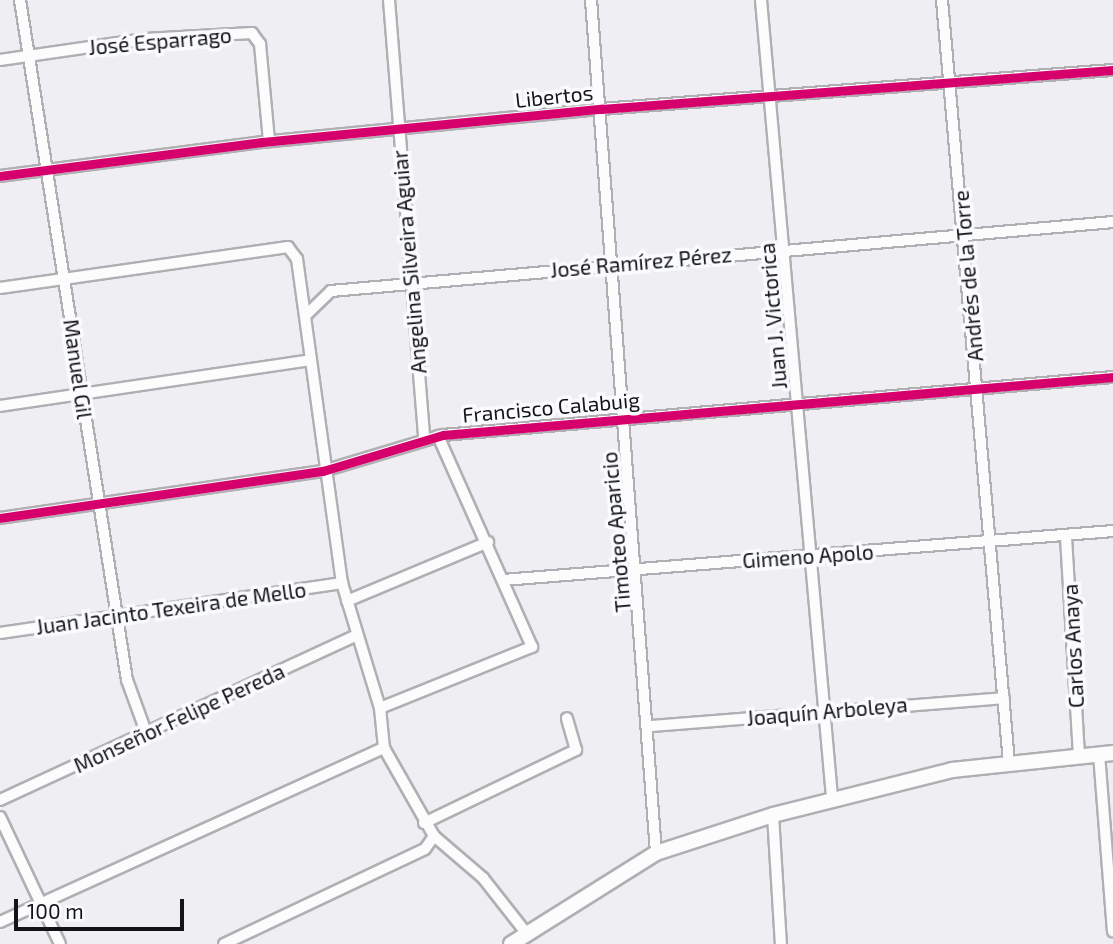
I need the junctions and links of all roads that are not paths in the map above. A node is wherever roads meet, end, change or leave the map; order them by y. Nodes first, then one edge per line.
1 (20, 0) edge
2 (389, 0) edge
3 (591, 0) edge
4 (761, 0) edge
5 (942, 0) edge
6 (28, 56) junction
7 (0, 60) edge
8 (1113, 71) edge
9 (951, 83) junction
10 (769, 95) junction
11 (601, 109) junction
12 (399, 130) junction
13 (269, 141) junction
14 (49, 169) junction
15 (0, 176) edge
16 (1113, 222) edge
17 (964, 233) junction
18 (784, 250) junction
19 (615, 262) junction
20 (65, 278) junction
21 (411, 284) junction
22 (0, 288) edge
23 (305, 316) junction
24 (311, 360) junction
25 (1113, 377) edge
26 (977, 387) junction
27 (81, 394) junction
28 (798, 401) junction
29 (0, 406) edge
30 (624, 418) junction
31 (438, 436) junction
32 (424, 439) junction
33 (323, 471) junction
34 (99, 506) junction
35 (0, 518) edge
36 (1113, 531) edge
37 (1066, 537) junction
38 (488, 542) junction
39 (992, 542) junction
40 (813, 556) junction
41 (636, 569) junction
42 (503, 580) junction
43 (342, 583) junction
44 (347, 601) junction
45 (118, 617) junction
46 (0, 633) edge
47 (357, 635) junction
48 (1004, 698) junction
49 (380, 708) junction
50 (827, 710) junction
51 (567, 718) dead end
52 (650, 726) junction
53 (148, 735) junction
54 (384, 748) junction
55 (1106, 754) edge
56 (1079, 755) junction
57 (1009, 762) junction
58 (832, 797) junction
59 (0, 800) edge
60 (773, 815) junction
61 (0, 817) edge
62 (424, 823) junction
63 (434, 836) junction
64 (656, 853) junction
65 (40, 904) junction
66 (0, 922) edge
67 (1113, 931) edge
68 (527, 934) junction
69 (60, 944) edge
70 (224, 944) edge
71 (511, 944) edge
72 (781, 944) edge

1 - 6 street, Manuel Gil
2 - 12 street, Angelina Silveira Aguiar
3 - 11 street, Timoteo Aparicio
4 - 10 street, Juan J. Victorica
5 - 9 street, Andrés de la Torre
6 - 7 street, José Esparrago
6 - 13 street, José Esparrago
6 - 14 street, Manuel Gil
8 - 9 street, Libertos
9 - 10 street, Libertos
9 - 17 street, Andrés de la Torre
10 - 11 street, Libertos
10 - 18 street, Juan J. Victorica
11 - 12 street, Libertos
11 - 19 street, Timoteo Aparicio
12 - 13 street, Libertos
12 - 21 street, Angelina Silveira Aguiar
13 - 14 street, Libertos
14 - 15 street, Libertos
14 - 20 street, Manuel Gil
16 - 17 street, José Ramírez Pérez
17 - 18 street, José Ramírez Pérez
17 - 26 street, Andrés de la Torre
18 - 19 street, José Ramírez Pérez
18 - 28 street, Juan J. Victorica
19 - 21 street, José Ramírez Pérez
19 - 30 street, Timoteo Aparicio
20 - 22 street
20 - 23 street
20 - 27 street, Manuel Gil
21 - 23 street, José Ramírez Pérez
21 - 32 street, Angelina Silveira Aguiar
23 - 24 street
24 - 27 street
24 - 33 street
25 - 26 street, Francisco Calabuig
26 - 28 street, Francisco Calabuig
26 - 39 street, Andrés de la Torre
27 - 29 street
27 - 34 street, Manuel Gil
28 - 30 street, Francisco Calabuig
28 - 40 street, Juan J. Victorica
30 - 31 street, Francisco Calabuig
30 - 41 street, Timoteo Aparicio
31 - 32 street, Francisco Calabuig
31 - 38 street
32 - 33 street, Francisco Calabuig
33 - 34 street, Francisco Calabuig
33 - 43 street
34 - 35 street, Francisco Calabuig
34 - 45 street, Manuel Gil
36 - 37 street, Gimeno Apolo
37 - 39 street, Gimeno Apolo
37 - 56 street, Carlos Anaya
38 - 42 street
38 - 44 street
39 - 40 street, Gimeno Apolo
39 - 48 street, Andrés de la Torre
40 - 41 street, Gimeno Apolo
40 - 50 street, Juan J. Victorica
41 - 42 street, Gimeno Apolo
41 - 52 street, Timoteo Aparicio
42 - 49 street
43 - 44 street
43 - 45 street, Juan Jacinto Texeira de Mello
44 - 47 street
45 - 46 street, Juan Jacinto Texeira de Mello
45 - 53 street, Manuel Gil
47 - 49 street
47 - 53 street, Monseñor Felipe Pereda
48 - 50 street, Joaquín Arboleya
48 - 57 street, Andrés de la Torre
49 - 54 street
50 - 52 street, Joaquín Arboleya
50 - 58 street, Juan J. Victorica
51 - 62 street
52 - 64 street, Timoteo Aparicio
53 - 59 street, Monseñor Felipe Pereda
54 - 62 street
54 - 65 street
55 - 56 street
55 - 67 street
56 - 57 street
57 - 58 street
58 - 60 street
60 - 64 street
60 - 72 street
61 - 65 street
62 - 63 street
63 - 68 street
63 - 70 street
64 - 68 street
65 - 66 street
65 - 69 street
68 - 71 street

